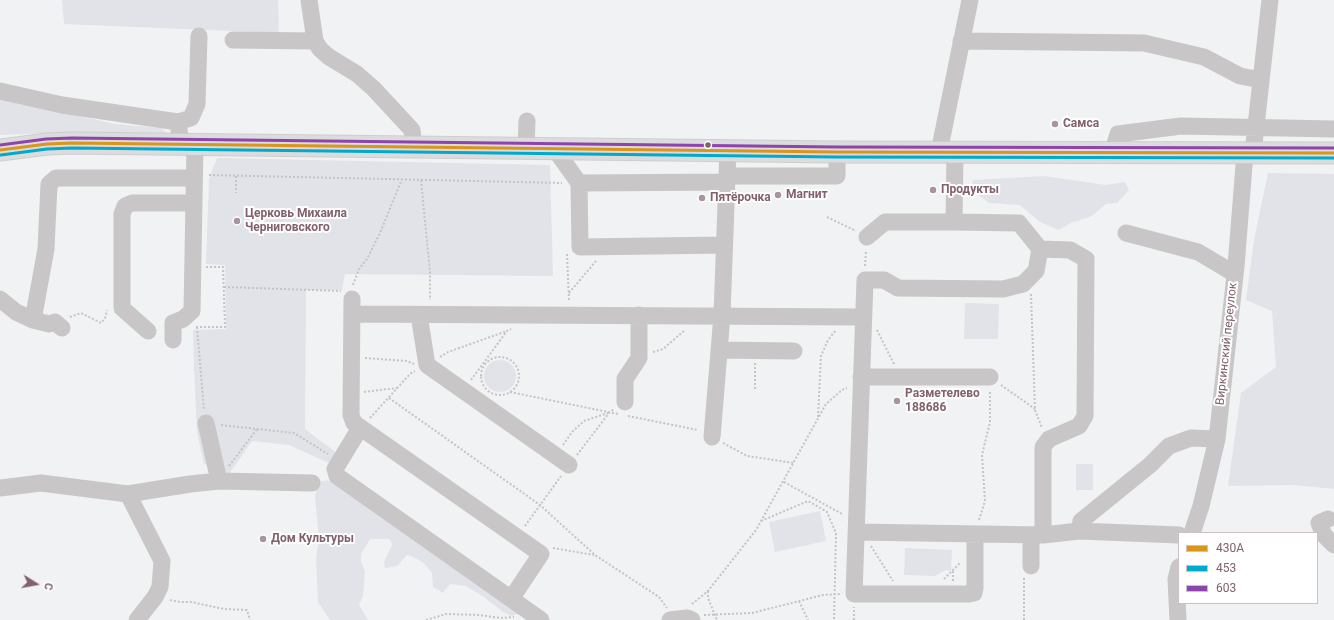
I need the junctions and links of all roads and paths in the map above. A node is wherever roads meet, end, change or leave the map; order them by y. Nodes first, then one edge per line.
1 (309, 0) edge
2 (970, 0) edge
3 (1270, 0) edge
4 (199, 36) dead end
5 (233, 40) dead end
6 (315, 40) junction
7 (961, 41) junction
8 (1261, 80) junction
9 (0, 91) edge
10 (527, 121) dead end
11 (178, 122) junction
12 (1255, 127) junction
13 (1334, 129) edge
14 (188, 144) junction
15 (414, 146) junction
16 (526, 148) junction
17 (554, 148) junction
18 (728, 149) junction
19 (0, 150) edge
20 (837, 152) junction
21 (947, 152) junction
22 (1112, 152) junction
23 (1249, 153) junction
24 (1334, 153) edge
25 (236, 176) junction
26 (194, 178) junction
27 (402, 179) junction
28 (728, 179) junction
29 (421, 180) junction
30 (572, 183) junction
31 (236, 193) dead end
32 (194, 203) junction
33 (826, 217) dead end
34 (954, 222) junction
35 (1126, 233) dead end
36 (867, 237) junction
37 (724, 245) junction
38 (609, 247) junction
39 (1040, 249) junction
40 (193, 268) junction
41 (1235, 274) junction
42 (865, 280) junction
43 (1027, 280) junction
44 (224, 287) junction
45 (569, 293) dead end
46 (0, 299) edge
47 (352, 301) junction
48 (108, 307) dead end
49 (424, 315) junction
50 (639, 315) junction
51 (697, 315) junction
52 (722, 315) junction
53 (858, 315) junction
54 (33, 320) junction
55 (59, 325) joint
56 (197, 327) junction
57 (192, 328) dead end
58 (513, 329) dead end
59 (148, 331) dead end
60 (173, 340) dead end
61 (719, 350) junction
62 (756, 350) junction
63 (794, 351) dead end
64 (352, 358) junction
65 (639, 358) junction
66 (485, 363) junction
67 (417, 366) dead end
68 (897, 377) junction
69 (990, 377) junction
70 (861, 379) junction
71 (398, 388) dead end
72 (755, 389) dead end
73 (464, 391) junction
74 (510, 392) junction
75 (351, 395) junction
76 (389, 398) dead end
77 (625, 402) dead end
78 (1035, 410) junction
79 (609, 413) junction
80 (818, 419) junction
81 (206, 423) junction
82 (360, 428) junction
83 (257, 429) junction
84 (712, 437) junction
85 (1049, 439) junction
86 (1217, 439) junction
87 (562, 460) joint
88 (340, 461) junction
89 (794, 463) junction
90 (218, 481) junction
91 (784, 482) junction
92 (312, 483) dead end
93 (0, 488) edge
94 (128, 494) junction
95 (819, 502) junction
96 (817, 505) junction
97 (1328, 519) dead end
98 (761, 521) junction
99 (856, 526) junction
100 (1079, 531) junction
101 (1192, 532) edge
102 (1037, 535) junction
103 (1178, 535) edge
104 (975, 541) junction
105 (1334, 545) edge
106 (535, 549) junction
107 (595, 555) junction
108 (1031, 566) joint
109 (1178, 571) edge
110 (160, 587) junction
111 (708, 591) junction
112 (834, 593) junction
113 (844, 594) dead end
114 (893, 594) junction
115 (939, 594) junction
116 (511, 598) junction
117 (798, 601) junction
118 (714, 614) junction
119 (535, 616) edge
120 (681, 619) edge
121 (137, 620) edge
122 (250, 620) edge
123 (426, 620) edge
124 (717, 620) edge
125 (808, 620) edge
126 (834, 620) edge
127 (1024, 620) edge
128 (1178, 620) edge

1 - 6 street
2 - 7 street
3 - 8 street, Виркинский переулок
4 - 11 street
5 - 6 street
6 - 15 street
7 - 8 street
7 - 21 street
8 - 12 street, Виркинский переулок
9 - 11 street
10 - 16 street
11 - 14 street
12 - 13 street
12 - 22 street
12 - 23 street, Виркинский переулок
14 - 15 main road
14 - 19 main road
14 - 26 street
15 - 16 main road
16 - 17 main road
17 - 18 main road
17 - 30 street
18 - 20 main road
18 - 28 street
20 - 21 main road
20 - 28 street
21 - 22 main road
21 - 34 street
22 - 23 main road
23 - 24 main road
23 - 41 street, Виркинский переулок
25 - 26 path
25 - 27 path
25 - 31 path
26 - 32 street
26 - 54 street
27 - 29 path
27 - 47 path
28 - 30 street
28 - 37 street
29 - 30 path
29 - 49 path
30 - 38 street
32 - 40 street
32 - 59 street
33 - 36 path
34 - 36 street
34 - 39 street
35 - 41 street
36 - 42 path
37 - 38 street
37 - 52 street
38 - 45 path
39 - 43 street
39 - 85 street
40 - 44 path
40 - 60 street
41 - 86 street, Виркинский переулок
42 - 43 street
42 - 53 street
43 - 78 path
44 - 47 path
44 - 56 path
46 - 54 street
47 - 49 street
47 - 64 street
48 - 55 path
49 - 50 street
49 - 73 street
50 - 51 street
50 - 65 street
51 - 52 street
51 - 65 path
52 - 53 street
52 - 61 street
53 - 68 path
53 - 70 street
53 - 80 path
54 - 55 street
56 - 57 path
56 - 81 path
58 - 66 path
61 - 62 street
61 - 84 street
62 - 63 street
62 - 72 path
64 - 67 path
64 - 75 street
65 - 77 street
66 - 73 path
66 - 74 path
66 - 74 path
68 - 69 street
68 - 70 street
69 - 78 path
69 - 104 path
70 - 80 path
70 - 99 street
71 - 75 path
73 - 87 street
74 - 79 path
75 - 82 street
76 - 107 path
78 - 85 path
79 - 84 path
79 - 87 path
80 - 89 path
81 - 83 path
81 - 90 street
82 - 88 street
82 - 106 street
83 - 88 path
83 - 90 path
84 - 89 path
85 - 102 street
86 - 100 street
86 - 101 street, Виркинский переулок
88 - 116 street
89 - 91 path
90 - 92 street
90 - 94 street
91 - 95 path
91 - 98 path
93 - 94 street
94 - 110 street
95 - 96 path
95 - 99 path
96 - 98 path
96 - 112 path
97 - 105 street
98 - 111 path
99 - 104 street
99 - 114 path
99 - 114 street
100 - 102 street
100 - 103 street
102 - 104 street
102 - 108 street
104 - 115 path
104 - 115 street
106 - 107 path
106 - 116 street
107 - 120 path
108 - 127 path
109 - 128 street
110 - 121 street
110 - 122 path
111 - 118 path
111 - 120 path
112 - 113 path
112 - 117 path
112 - 126 path
114 - 115 street
116 - 119 street
117 - 118 path
117 - 125 path
118 - 120 path
118 - 124 path
119 - 123 path

